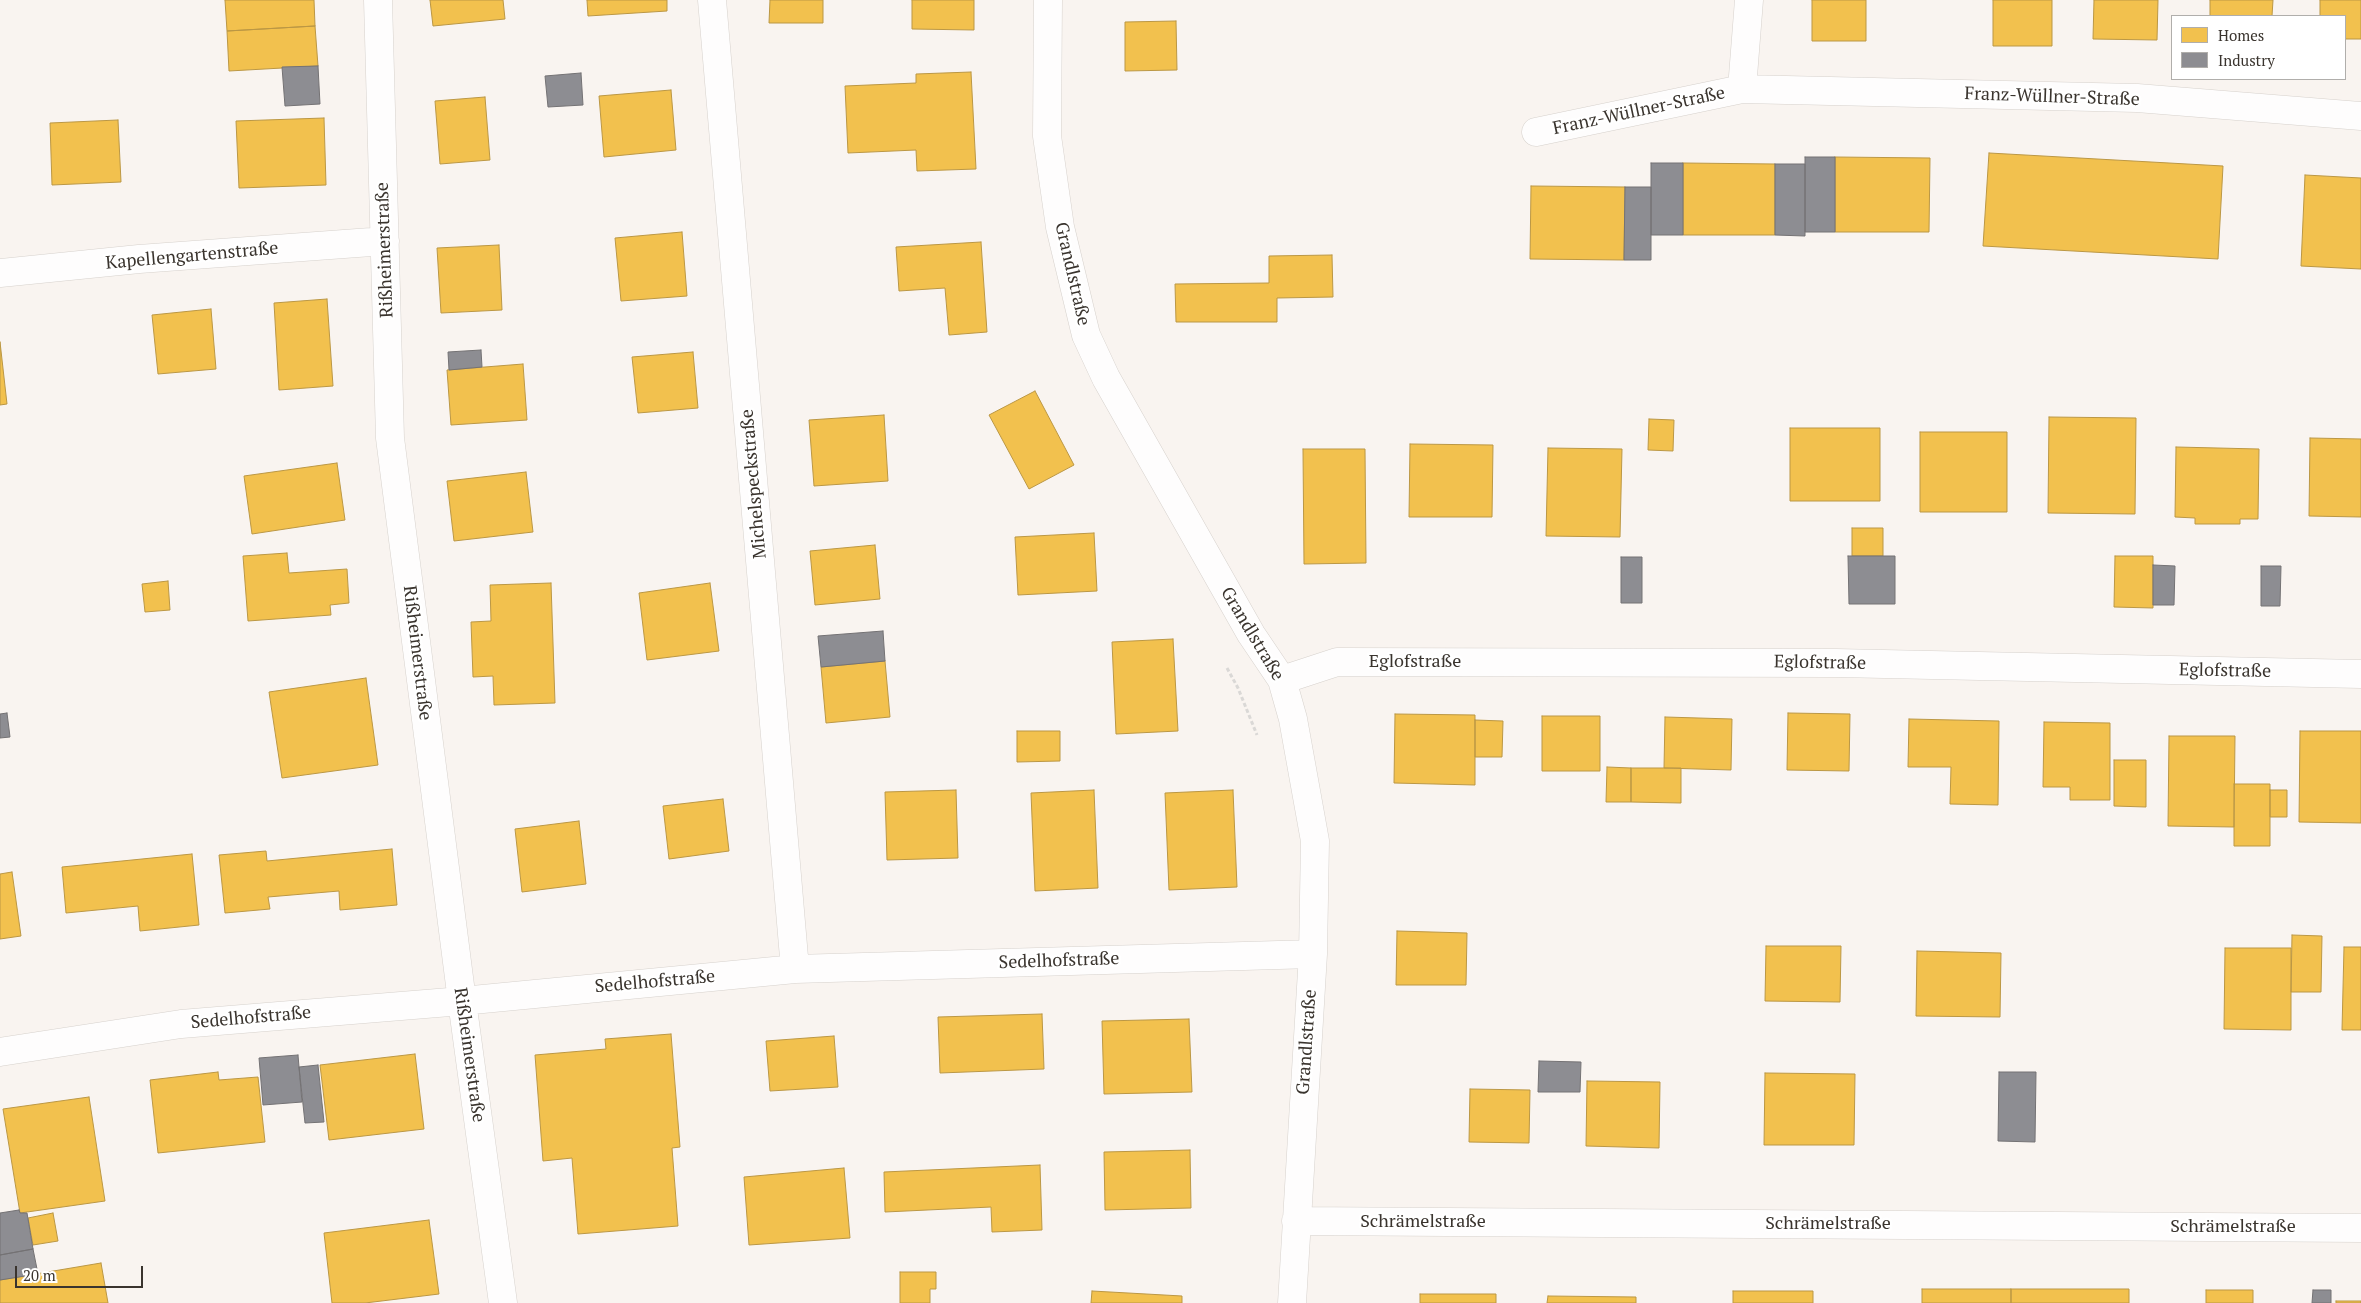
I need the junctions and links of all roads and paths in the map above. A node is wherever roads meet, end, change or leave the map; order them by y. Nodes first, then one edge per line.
1 (378, 0) edge
2 (712, 0) edge
3 (1048, 0) edge
4 (1749, 0) edge
5 (1742, 88) junction
6 (2361, 116) edge
7 (1536, 132) dead end
8 (385, 241) junction
9 (0, 273) edge
10 (1225, 664) dead end
11 (2361, 674) edge
12 (1282, 680) junction
13 (1258, 740) dead end
14 (1313, 954) junction
15 (795, 969) junction
16 (462, 1001) junction
17 (0, 1052) edge
18 (1296, 1221) junction
19 (2361, 1228) edge
20 (503, 1303) edge
21 (1292, 1303) edge

1 - 8 street, Rißheimerstraße
2 - 15 street, Michelspeckstraße
3 - 12 street, Grandlstraße
4 - 5 street, Franz-Wüllner-Straße
5 - 6 street, Franz-Wüllner-Straße
5 - 7 street, Franz-Wüllner-Straße
8 - 9 street, Kapellengartenstraße
8 - 16 street, Rißheimerstraße
10 - 13 path
11 - 12 street, Eglofstraße
12 - 14 street, Grandlstraße
14 - 15 street, Sedelhofstraße
14 - 18 street, Grandlstraße
15 - 16 street, Sedelhofstraße
16 - 17 street, Sedelhofstraße
16 - 20 street, Rißheimerstraße
18 - 19 street, Schrämelstraße
18 - 21 street, Grandlstraße

